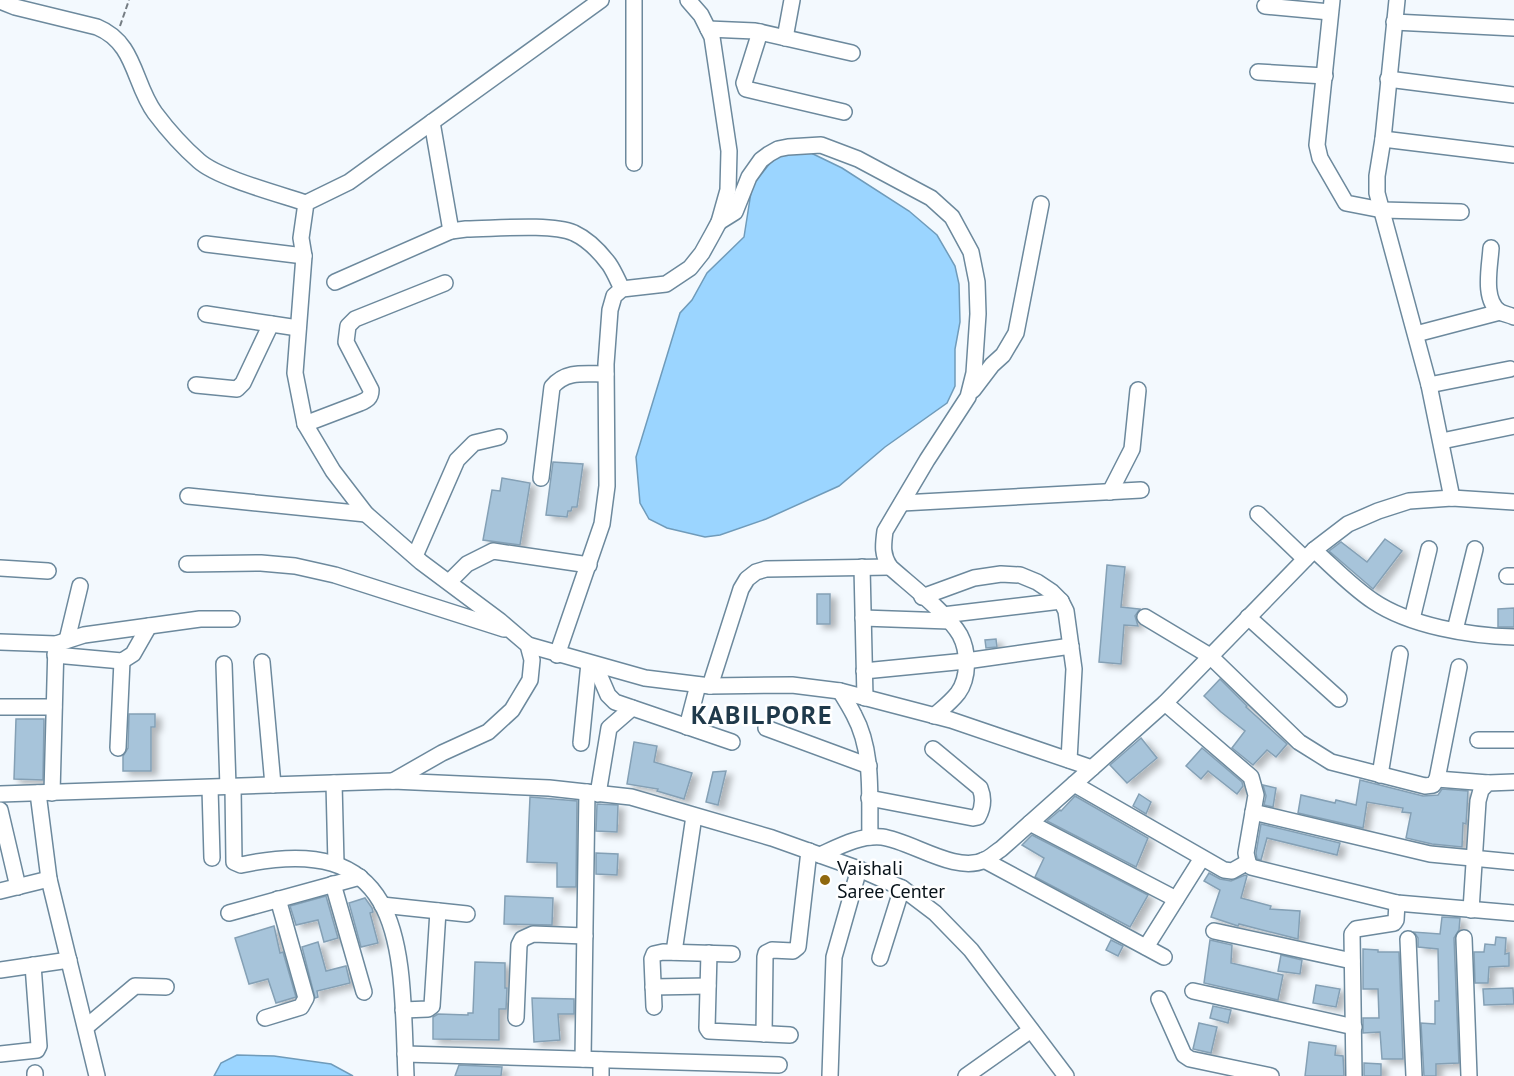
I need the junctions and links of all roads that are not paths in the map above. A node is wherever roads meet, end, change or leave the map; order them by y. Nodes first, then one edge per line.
1 (601, 0) edge
2 (634, 0) edge
3 (688, 0) edge
4 (792, 0) edge
5 (1397, 0) edge
6 (0, 1) edge
7 (1265, 6) dead end
8 (1331, 6) edge
9 (1394, 22) junction
10 (1514, 28) edge
11 (708, 29) junction
12 (760, 32) junction
13 (785, 38) junction
14 (852, 53) dead end
15 (1258, 72) dead end
16 (1325, 76) junction
17 (1388, 80) junction
18 (1514, 95) edge
19 (844, 112) dead end
20 (432, 123) junction
21 (1383, 140) junction
22 (1514, 155) edge
23 (634, 163) dead end
24 (306, 203) junction
25 (1041, 204) dead end
26 (1382, 210) junction
27 (1461, 212) dead end
28 (718, 222) junction
29 (451, 231) junction
30 (206, 244) dead end
31 (1491, 248) dead end
32 (304, 256) junction
33 (334, 282) dead end
34 (445, 283) dead end
35 (622, 289) junction
36 (206, 314) dead end
37 (1507, 314) edge
38 (272, 324) junction
39 (298, 328) junction
40 (1416, 334) junction
41 (1510, 369) dead end
42 (606, 374) junction
43 (196, 385) dead end
44 (1429, 385) junction
45 (1138, 390) dead end
46 (968, 397) junction
47 (305, 424) junction
48 (1514, 426) edge
49 (499, 437) dead end
50 (1442, 441) junction
51 (541, 478) dead end
52 (1141, 490) dead end
53 (1110, 492) junction
54 (188, 496) dead end
55 (1452, 498) junction
56 (1514, 502) edge
57 (903, 503) junction
58 (366, 514) junction
59 (1258, 514) dead end
60 (1429, 549) dead end
61 (1475, 549) dead end
62 (1310, 555) junction
63 (415, 556) junction
64 (187, 564) dead end
65 (589, 565) junction
66 (862, 567) junction
67 (890, 567) junction
68 (0, 568) edge
69 (48, 571) dead end
70 (449, 582) junction
71 (80, 586) dead end
72 (922, 597) junction
73 (1060, 601) junction
74 (1145, 617) dead end
75 (1248, 617) junction
76 (863, 618) junction
77 (946, 618) junction
78 (232, 619) dead end
79 (1412, 619) junction
80 (149, 626) junction
81 (1455, 630) junction
82 (512, 631) junction
83 (1514, 637) edge
84 (0, 642) edge
85 (528, 645) junction
86 (59, 646) junction
87 (1071, 646) junction
88 (1400, 654) dead end
89 (557, 655) junction
90 (1210, 656) junction
91 (122, 661) junction
92 (966, 661) junction
93 (262, 662) dead end
94 (224, 664) dead end
95 (592, 664) junction
96 (1459, 667) dead end
97 (864, 671) junction
98 (704, 685) junction
99 (840, 691) junction
100 (865, 698) junction
101 (1339, 699) dead end
102 (1165, 703) junction
103 (0, 707) edge
104 (54, 707) junction
105 (632, 708) junction
106 (934, 716) junction
107 (687, 727) junction
108 (766, 728) dead end
109 (1478, 740) dead end
110 (1514, 740) edge
111 (732, 742) dead end
112 (581, 743) dead end
113 (118, 748) dead end
114 (933, 749) dead end
115 (1069, 760) junction
116 (869, 766) junction
117 (1092, 768) junction
118 (1380, 775) junction
119 (1437, 779) junction
120 (393, 781) junction
121 (1514, 782) edge
122 (334, 783) junction
123 (1488, 783) junction
124 (1074, 784) junction
125 (273, 785) junction
126 (231, 787) junction
127 (210, 788) junction
128 (45, 793) junction
129 (592, 793) junction
130 (0, 794) edge
131 (869, 798) junction
132 (0, 810) edge
133 (1253, 812) junction
134 (694, 816) junction
135 (1030, 823) junction
136 (870, 837) junction
137 (4, 846) edge
138 (815, 853) junction
139 (212, 858) dead end
140 (1202, 858) junction
141 (1474, 858) junction
142 (984, 861) junction
143 (1248, 862) junction
144 (1514, 862) edge
145 (336, 864) junction
146 (859, 869) junction
147 (360, 877) junction
148 (49, 879) junction
149 (333, 884) junction
150 (18, 887) junction
151 (902, 888) junction
152 (0, 891) edge
153 (278, 899) junction
154 (1176, 899) junction
155 (1398, 903) junction
156 (382, 905) junction
157 (1471, 910) junction
158 (438, 911) junction
159 (229, 913) dead end
160 (1514, 913) edge
161 (467, 914) dead end
162 (1214, 931) dead end
163 (585, 936) junction
164 (1464, 938) dead end
165 (1408, 939) dead end
166 (1146, 947) junction
167 (674, 952) junction
168 (710, 953) junction
169 (732, 954) dead end
170 (1164, 957) dead end
171 (880, 958) dead end
172 (69, 960) junction
173 (1353, 961) junction
174 (33, 965) junction
175 (0, 970) edge
176 (708, 986) junction
177 (166, 987) dead end
178 (653, 987) junction
179 (1193, 991) dead end
180 (364, 992) dead end
181 (1159, 999) dead end
182 (654, 1007) dead end
183 (402, 1010) junction
184 (265, 1018) dead end
185 (516, 1018) dead end
186 (86, 1027) junction
187 (1354, 1027) junction
188 (1031, 1030) junction
189 (764, 1034) junction
190 (790, 1035) dead end
191 (0, 1054) edge
192 (405, 1054) junction
193 (583, 1059) junction
194 (601, 1060) junction
195 (779, 1065) dead end
196 (96, 1076) edge
197 (406, 1076) edge
198 (601, 1076) edge
199 (830, 1076) edge
200 (966, 1076) edge
201 (1066, 1076) edge
202 (1271, 1076) edge
203 (1354, 1076) edge
204 (1414, 1076) edge
205 (1469, 1076) edge

1 - 20 street
2 - 23 street
3 - 11 street
4 - 13 street
5 - 9 street
6 - 24 street
7 - 8 street
8 - 16 street
9 - 10 street
9 - 17 street
11 - 12 street
11 - 28 street
12 - 13 street
12 - 19 street
13 - 14 street
15 - 16 street
16 - 26 street
17 - 18 street
17 - 21 street
20 - 24 street
20 - 29 street
21 - 22 street
21 - 26 street
24 - 32 street
25 - 46 street
26 - 27 street
26 - 40 street
28 - 35 street
28 - 46 street
29 - 33 street
29 - 35 street
30 - 32 street
31 - 37 street
32 - 39 street
34 - 47 street
35 - 42 street
36 - 38 street
37 - 40 street
38 - 39 street
38 - 43 street
39 - 47 street
40 - 44 street
41 - 44 street
42 - 51 street
42 - 65 street
44 - 50 street
45 - 53 street
46 - 57 street
47 - 58 street
48 - 50 street
49 - 63 street
50 - 55 street
52 - 53 street
53 - 57 street
54 - 58 street
55 - 56 street
55 - 62 street
57 - 67 street
58 - 63 street
59 - 62 street
60 - 79 street
61 - 81 street
62 - 75 street
62 - 79 street
63 - 70 street
64 - 82 street
65 - 70 street
65 - 89 street
66 - 67 street
66 - 76 street
66 - 98 street
67 - 72 street
68 - 69 street
70 - 82 street
71 - 86 street
72 - 73 street
72 - 77 street
73 - 77 street
73 - 87 street
74 - 90 street
75 - 90 street
75 - 101 street
76 - 77 street
76 - 97 street
77 - 92 street
78 - 80 street
79 - 81 street
80 - 86 street
80 - 91 street
81 - 83 street
82 - 85 street
84 - 86 street
85 - 89 street
85 - 120 street
86 - 91 street
86 - 104 street
87 - 92 street
87 - 115 street
88 - 118 street
89 - 95 street
90 - 102 street
90 - 118 street
91 - 113 street
92 - 97 street
92 - 106 street
93 - 125 street
94 - 126 street
95 - 98 street
95 - 105 street
95 - 112 street
96 - 119 street
97 - 100 street
98 - 99 street
98 - 107 street
99 - 100 street
99 - 116 street
100 - 106 street
102 - 117 street
102 - 133 street
103 - 104 street
104 - 128 street
105 - 107 street
105 - 129 street
106 - 115 street
107 - 111 street
108 - 116 street
109 - 110 street
114 - 131 street
115 - 117 street
116 - 131 street
117 - 124 street
118 - 119 street
119 - 123 street
120 - 122 street
120 - 129 street
121 - 123 street
122 - 125 street
122 - 145 street
123 - 141 street
124 - 135 street
124 - 140 street
125 - 126 street
126 - 127 street
126 - 145 street
127 - 128 street
127 - 139 street
128 - 130 street
128 - 148 street
129 - 134 street
129 - 163 street
131 - 136 street
132 - 137 street
133 - 141 street
133 - 143 street
134 - 138 street
134 - 167 street
135 - 142 street
135 - 154 street
136 - 138 street
136 - 142 street
137 - 150 street
138 - 146 street
138 - 189 street
140 - 143 street
140 - 154 street
141 - 144 street
141 - 157 street
142 - 166 street
143 - 155 street
145 - 147 street
146 - 151 street
146 - 199 street
147 - 149 street
147 - 156 street
148 - 150 street
148 - 172 street
149 - 153 street
149 - 180 street
150 - 152 street
151 - 171 street
151 - 188 street
153 - 159 street
153 - 184 street
154 - 166 street
155 - 157 street
155 - 173 street
156 - 158 street
156 - 183 street
157 - 160 street
158 - 161 street
158 - 183 street
162 - 173 street
163 - 185 street
163 - 193 street
164 - 205 street
165 - 204 street
166 - 170 street
167 - 168 street
167 - 178 street
168 - 169 street
168 - 176 street
172 - 174 street
172 - 186 street
173 - 187 street
174 - 175 street
174 - 191 street
176 - 178 street
176 - 189 street
177 - 186 street
178 - 182 street
179 - 187 street
181 - 202 street
183 - 192 street
186 - 196 street
187 - 203 street
188 - 200 street
188 - 201 street
189 - 190 street
192 - 193 street
192 - 197 street
193 - 194 street
194 - 195 street
194 - 198 street

